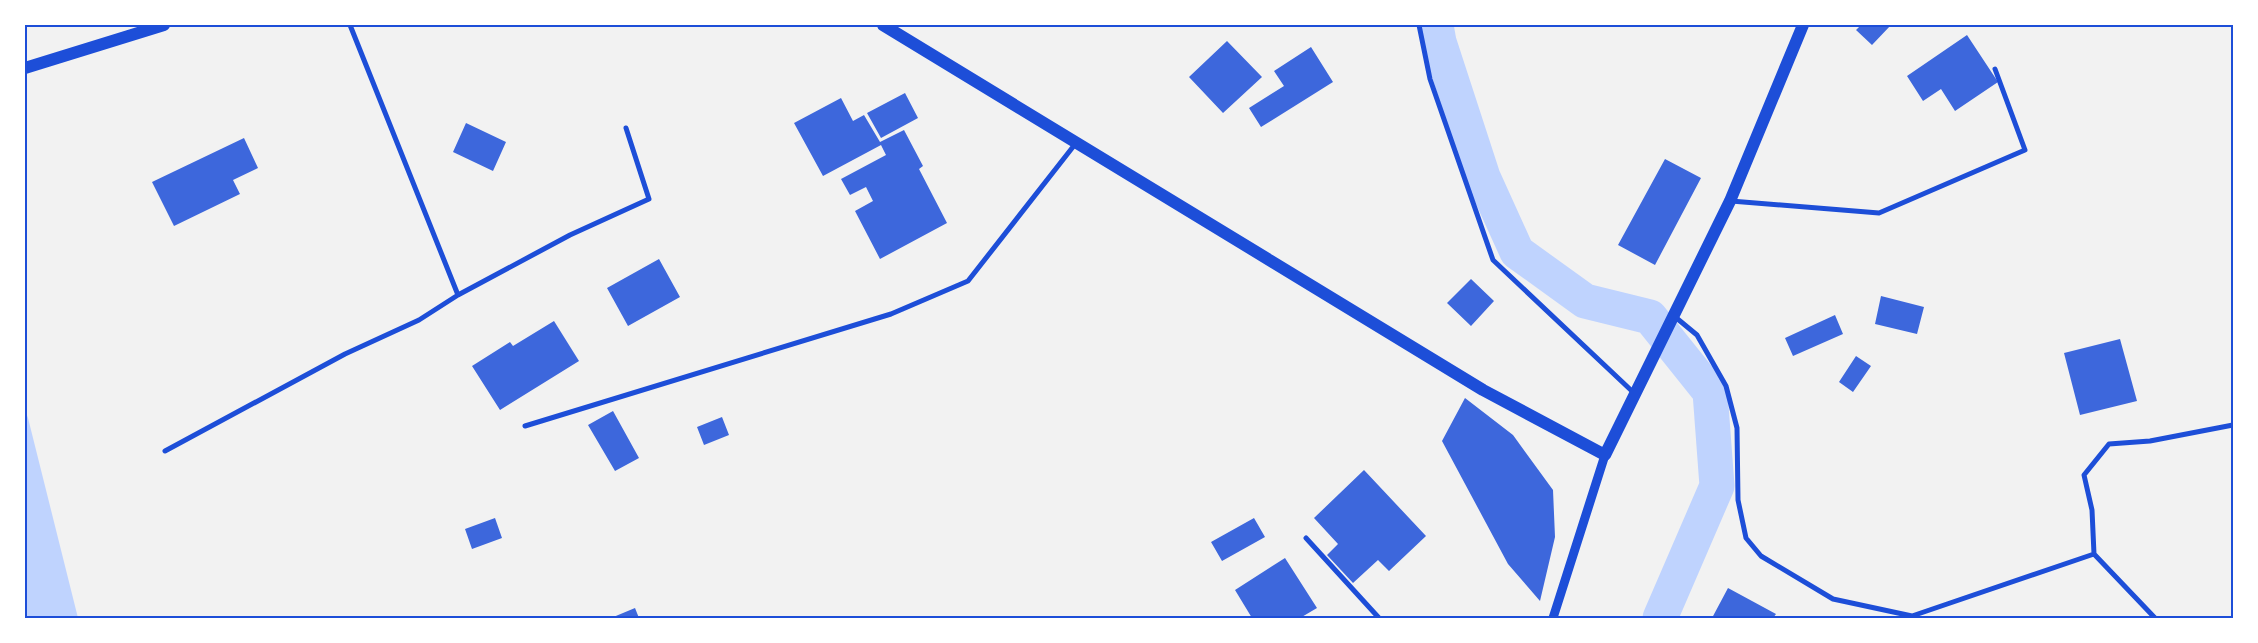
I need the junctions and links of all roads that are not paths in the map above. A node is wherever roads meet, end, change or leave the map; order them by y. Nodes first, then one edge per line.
1 (164, 25) edge
2 (350, 25) edge
3 (883, 25) edge
4 (1419, 25) edge
5 (1803, 25) edge
6 (25, 68) edge
7 (1995, 69) dead end
8 (626, 128) dead end
9 (1077, 142) junction
10 (1730, 201) junction
11 (458, 296) junction
12 (1674, 318) junction
13 (1636, 394) junction
14 (2233, 425) edge
15 (525, 426) dead end
16 (165, 451) dead end
17 (1605, 455) junction
18 (1306, 538) dead end
19 (2094, 554) junction
20 (1379, 618) edge
21 (1553, 618) edge
22 (2154, 618) edge

1 - 6 main road
2 - 11 street
3 - 9 main road
4 - 13 street
5 - 10 main road
7 - 10 street
8 - 11 street
9 - 15 street
9 - 17 main road
10 - 12 main road
11 - 16 street
12 - 13 main road
12 - 19 street
13 - 17 main road
14 - 19 street
17 - 21 street
18 - 20 street
19 - 22 street

